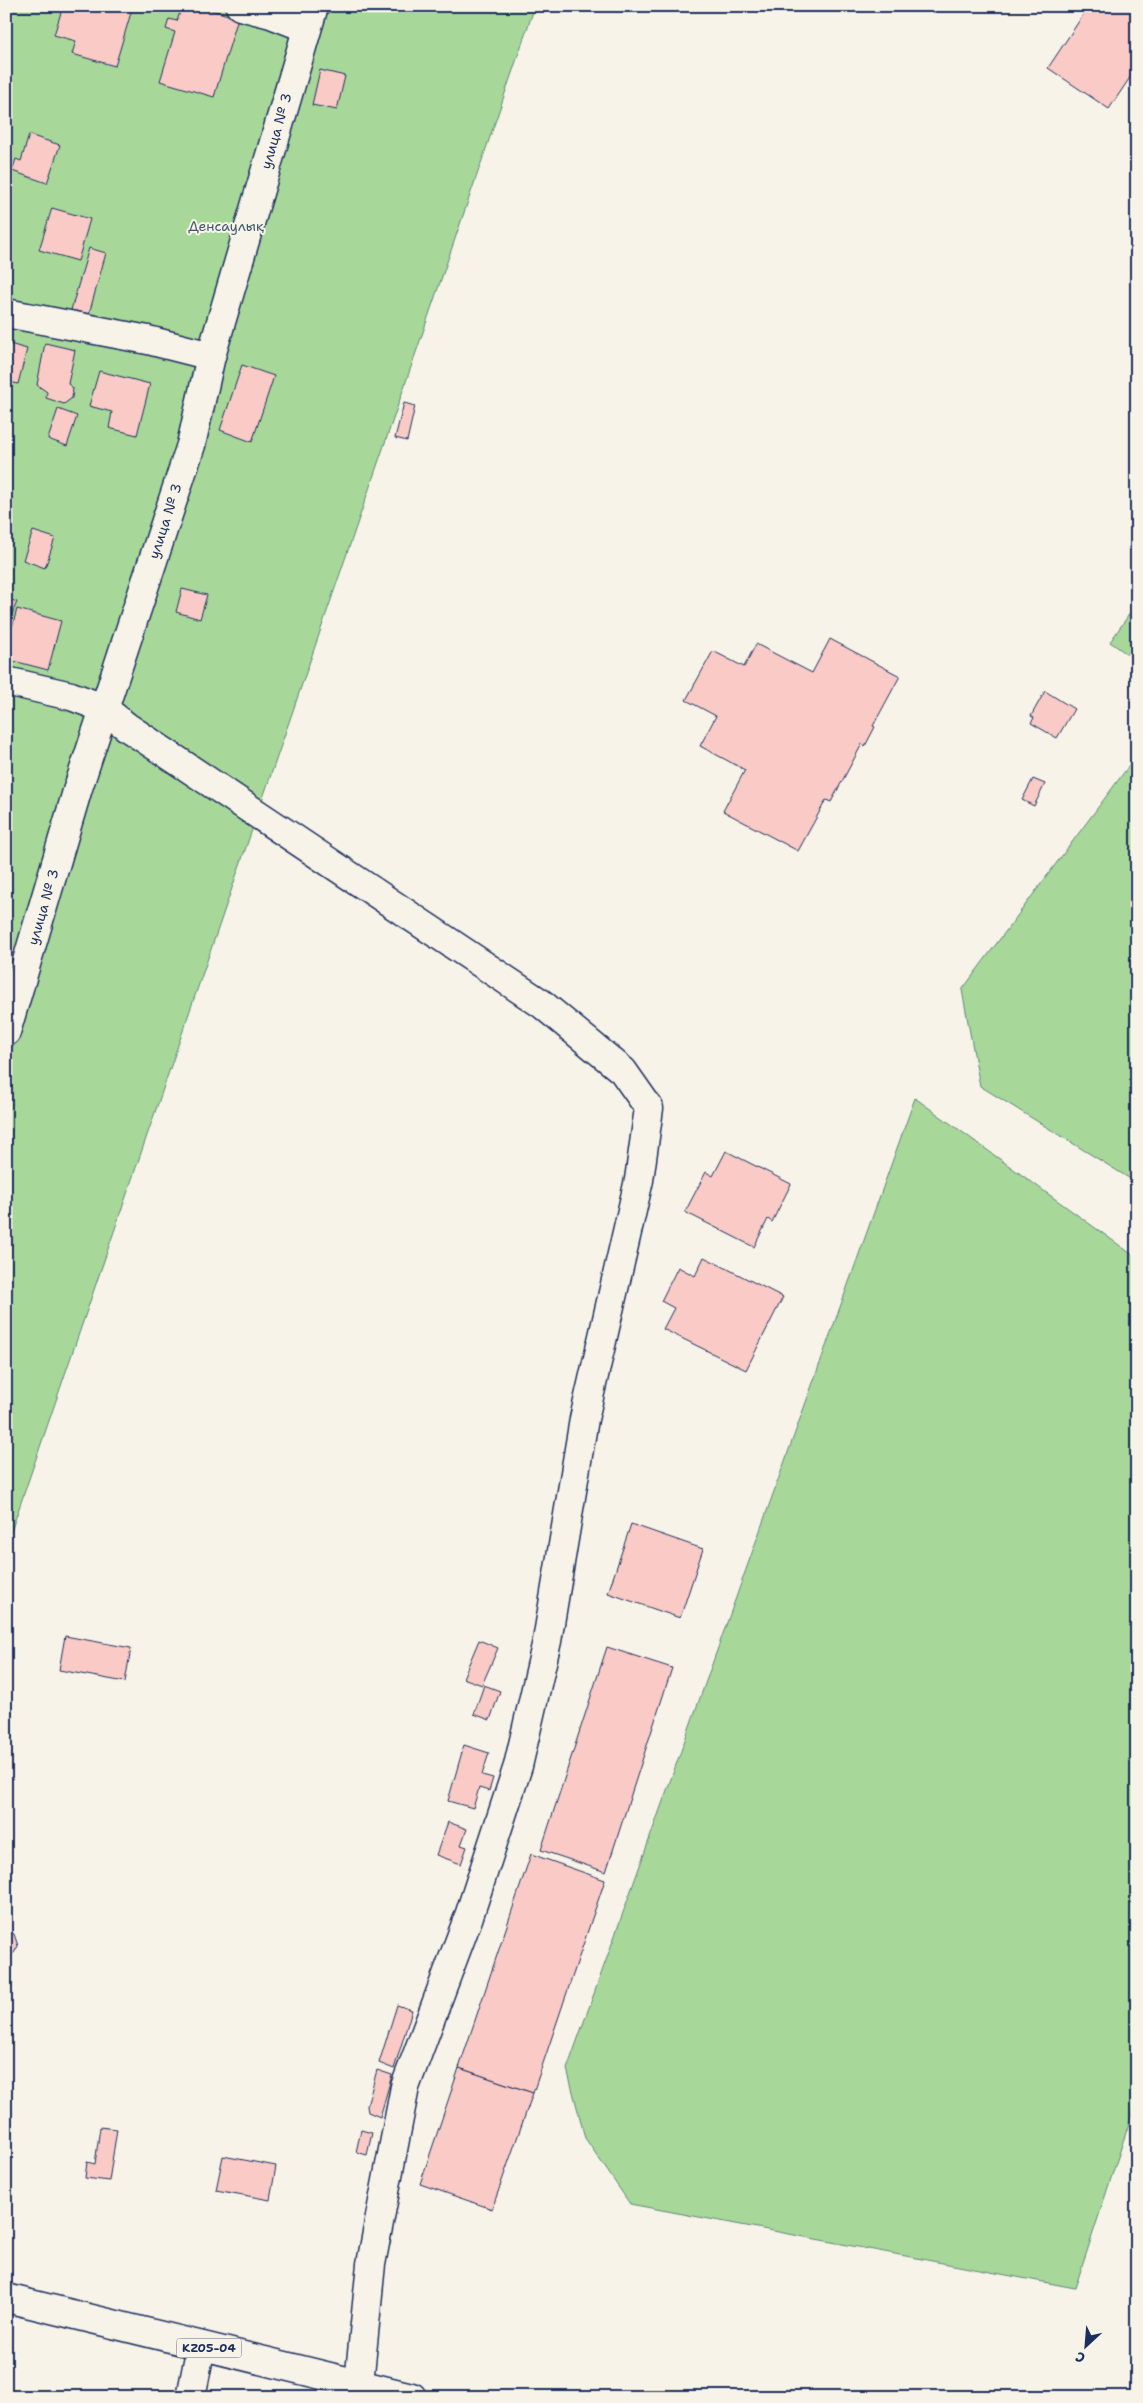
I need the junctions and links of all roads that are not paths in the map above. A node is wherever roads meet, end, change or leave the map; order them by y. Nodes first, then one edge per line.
1 (240, 6) edge
2 (310, 17) edge
3 (6, 313) edge
4 (211, 356) junction
5 (6, 681) edge
6 (103, 708) junction
7 (6, 1032) edge
8 (6, 2298) edge
9 (201, 2346) junction
10 (359, 2383) junction
11 (191, 2397) edge
12 (412, 2397) edge

1 - 2 street
2 - 4 street, улица № 3
3 - 4 street
4 - 6 street, улица № 3
5 - 6 street
6 - 7 street, улица № 3
6 - 10 street
8 - 9 street, KZ05-04
9 - 10 street, KZ05-04
9 - 11 street
10 - 12 street, KZ05-04

